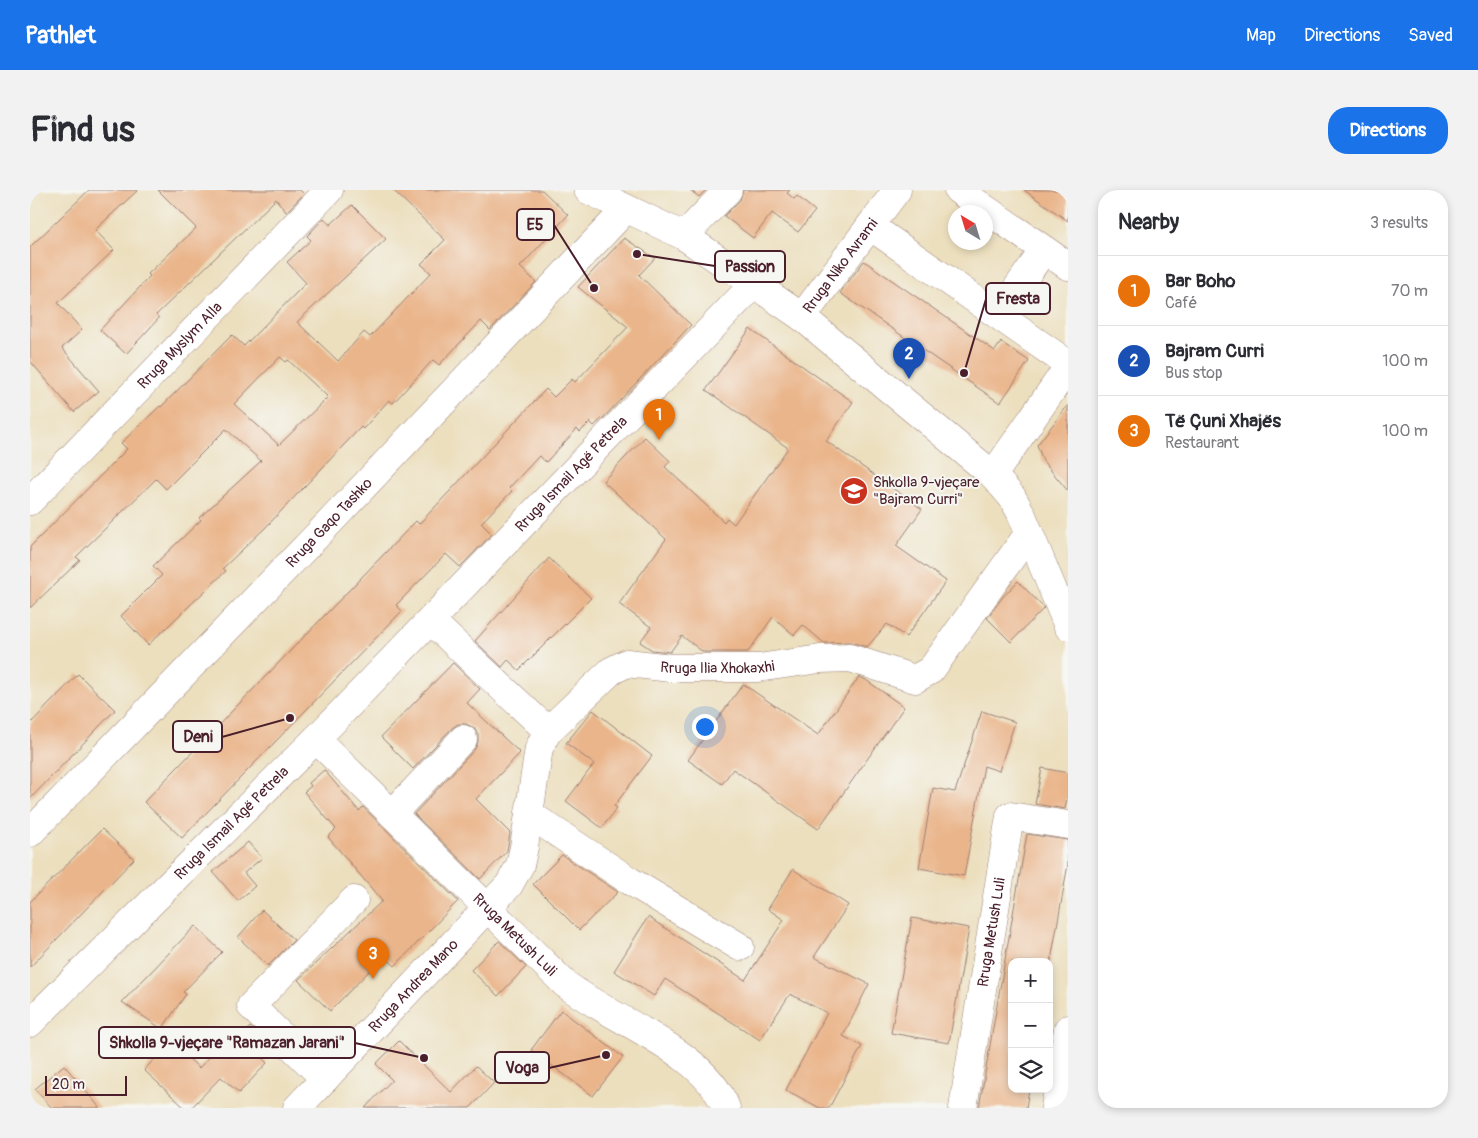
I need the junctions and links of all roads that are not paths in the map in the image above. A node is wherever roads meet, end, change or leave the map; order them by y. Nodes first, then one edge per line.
1 (329, 190) edge
2 (728, 190) edge
3 (897, 190) edge
4 (958, 190) edge
5 (593, 191) edge
6 (626, 209) junction
7 (870, 226) junction
8 (684, 236) junction
9 (1044, 250) junction
10 (1068, 266) edge
11 (754, 284) junction
12 (998, 316) junction
13 (802, 318) junction
14 (1068, 365) edge
15 (993, 475) junction
16 (30, 501) edge
17 (1029, 533) junction
18 (431, 621) junction
19 (1068, 626) edge
20 (548, 730) junction
21 (316, 739) junction
22 (463, 739) dead end
23 (392, 814) junction
24 (529, 814) junction
25 (1068, 825) edge
26 (30, 833) edge
27 (354, 900) dead end
28 (487, 907) junction
29 (740, 946) dead end
30 (30, 1023) edge
31 (1068, 1028) edge
32 (325, 1078) junction
33 (297, 1108) edge
34 (726, 1108) edge
35 (963, 1108) edge
36 (1055, 1108) edge

1 - 16 street, Rruga Myslym Alla
2 - 8 street
3 - 7 street, Rruga Niko Avrami
4 - 9 street
5 - 6 street, Rruga Niko Avrami
6 - 8 street, Rruga Niko Avrami
6 - 26 street, Rruga Gaqo Tashko
7 - 12 street
7 - 13 street, Rruga Niko Avrami
8 - 11 street, Rruga Niko Avrami
9 - 10 street
9 - 12 street
11 - 13 street, Rruga Niko Avrami
11 - 18 street, Rruga Ismail Agë Petrela
12 - 14 street
13 - 15 street, Rruga Niko Avrami
14 - 15 street
15 - 17 street, Rruga Niko Avrami
17 - 19 street, Rruga Niko Avrami
17 - 20 street, Rruga Ilia Xhokaxhi
18 - 20 street
18 - 21 street, Rruga Ismail Agë Petrela
20 - 24 street, Rruga Ilia Xhokaxhi
21 - 23 street, Rruga Metush Luli
21 - 30 street, Rruga Ismail Agë Petrela
22 - 23 street
23 - 28 street, Rruga Metush Luli
24 - 28 street, Rruga Ilia Xhokaxhi
24 - 29 street
25 - 35 street, Rruga Metush Luli
27 - 32 street
28 - 32 street, Rruga Andrea Mano
28 - 34 street, Rruga Metush Luli
31 - 36 street
32 - 33 street, Rruga Andrea Mano

